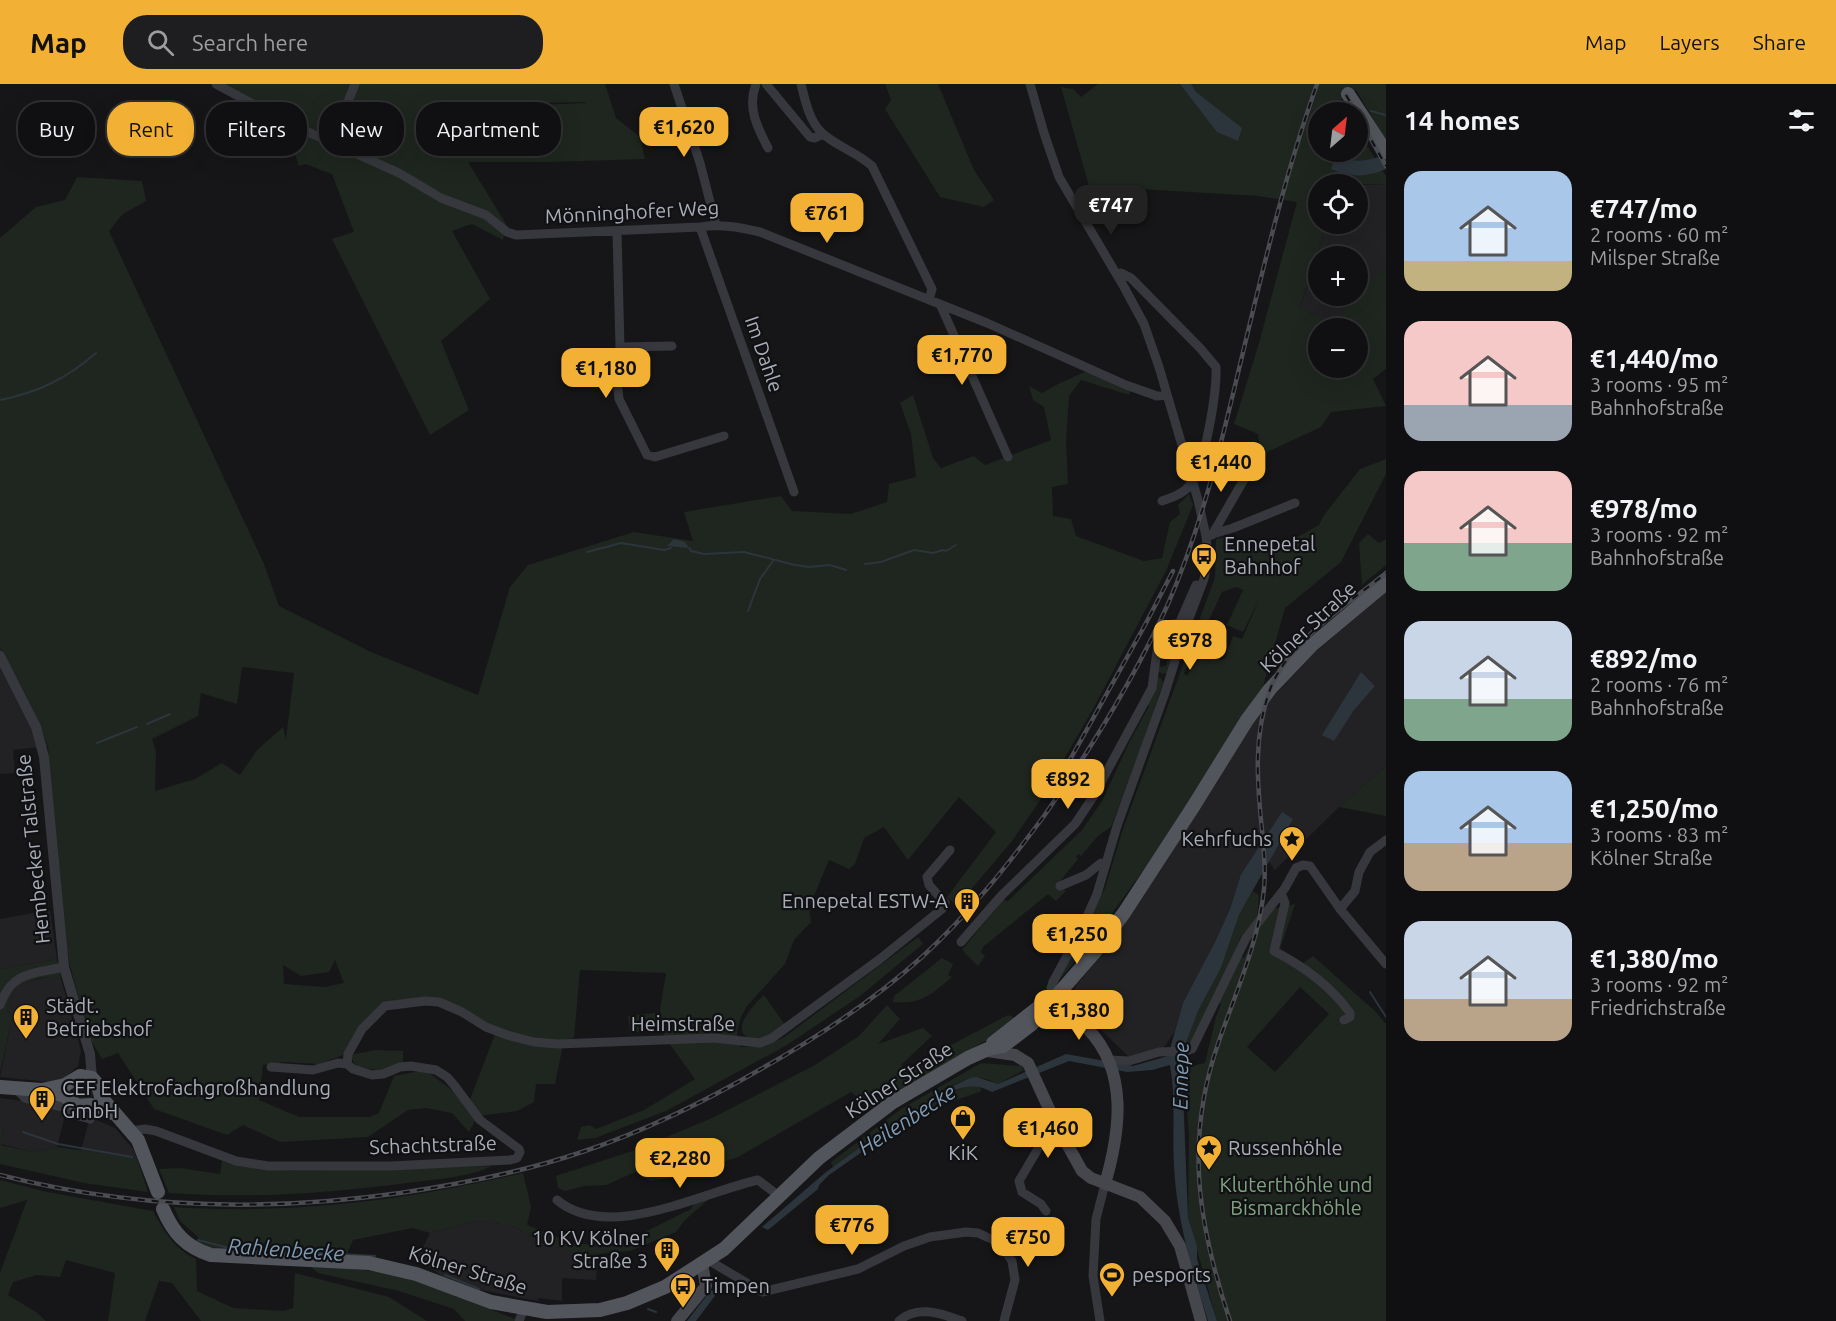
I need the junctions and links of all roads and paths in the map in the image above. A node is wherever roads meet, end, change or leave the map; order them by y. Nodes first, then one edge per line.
1 (216, 84) edge
2 (355, 84) edge
3 (674, 84) edge
4 (756, 84) edge
5 (766, 84) edge
6 (801, 84) edge
7 (1030, 84) edge
8 (1348, 94) dead end
9 (348, 102) edge
10 (823, 134) junction
11 (319, 136) edge
12 (768, 148) dead end
13 (1386, 152) edge
14 (362, 156) edge
15 (716, 225) junction
16 (700, 227) junction
17 (617, 232) junction
18 (1117, 274) junction
19 (929, 300) junction
20 (940, 304) junction
21 (672, 345) dead end
22 (620, 347) junction
23 (1167, 395) junction
24 (724, 436) dead end
25 (1008, 457) dead end
26 (1251, 459) dead end
27 (794, 492) dead end
28 (1162, 501) dead end
29 (1295, 503) dead end
30 (1209, 535) junction
31 (1386, 583) edge
32 (1182, 626) junction
33 (1174, 642) junction
34 (0, 656) edge
35 (1386, 840) edge
36 (951, 850) dead end
37 (1106, 864) junction
38 (1060, 886) dead end
39 (1281, 893) junction
40 (1340, 909) junction
41 (961, 942) dead end
42 (1386, 964) edge
43 (64, 967) junction
44 (1054, 998) junction
45 (0, 1005) edge
46 (1344, 1020) dead end
47 (995, 1045) junction
48 (347, 1064) junction
49 (1111, 1065) junction
50 (271, 1067) dead end
51 (1032, 1068) junction
52 (82, 1078) junction
53 (0, 1087) edge
54 (20, 1089) junction
55 (42, 1090) junction
56 (69, 1098) junction
57 (95, 1099) junction
58 (90, 1119) dead end
59 (1056, 1124) junction
60 (131, 1131) junction
61 (1105, 1184) junction
62 (158, 1192) dead end
63 (778, 1196) junction
64 (557, 1200) dead end
65 (163, 1209) dead end
66 (1046, 1211) dead end
67 (705, 1262) junction
68 (521, 1315) edge
69 (677, 1321) edge
70 (899, 1321) edge
71 (962, 1321) edge
72 (1005, 1321) edge
73 (1100, 1321) edge
74 (1201, 1321) edge

1 - 11 street, Mönninghofer Weg
2 - 9 street
3 - 15 street
4 - 12 street
5 - 10 street
6 - 10 street
7 - 18 street
8 - 13 main road
10 - 19 street
14 - 17 street, Mönninghofer Weg
15 - 16 street, Mönninghofer Weg
15 - 19 street, Mönninghofer Weg
16 - 17 street, Mönninghofer Weg
16 - 27 street, Im Dahle
17 - 22 street
18 - 23 street
18 - 28 street
19 - 20 street, Mönninghofer Weg
20 - 23 street, Mönninghofer Weg
20 - 25 street
21 - 22 street
22 - 24 street
23 - 30 street
26 - 30 street
29 - 30 street
30 - 32 street
31 - 44 main road, Kölner Straße
32 - 33 street
32 - 33 street
33 - 37 street
33 - 41 street
34 - 43 street, Hembecker Talstraße
35 - 40 street
36 - 48 street, Heimstraße
37 - 38 street
37 - 44 street
39 - 40 street
39 - 46 street
39 - 49 street
40 - 42 street
43 - 45 street
43 - 52 street, Hembecker Talstraße
44 - 47 main road, Kölner Straße
44 - 49 main road
47 - 51 main road
47 - 51 main road
47 - 63 main road, Kölner Straße
48 - 50 street
48 - 60 street, Schachtstraße
49 - 61 main road
51 - 59 main road
52 - 55 main road
52 - 56 main road
52 - 57 main road
53 - 54 main road
54 - 55 main road
54 - 58 street
55 - 56 main road
56 - 57 main road
57 - 60 main road
59 - 61 main road
59 - 66 street
60 - 62 main road
61 - 73 street
61 - 74 main road
63 - 64 street
63 - 67 main road, Kölner Straße
65 - 68 main road, Kölner Straße
67 - 68 main road, Kölner Straße
67 - 69 main road
67 - 72 street
70 - 71 street

